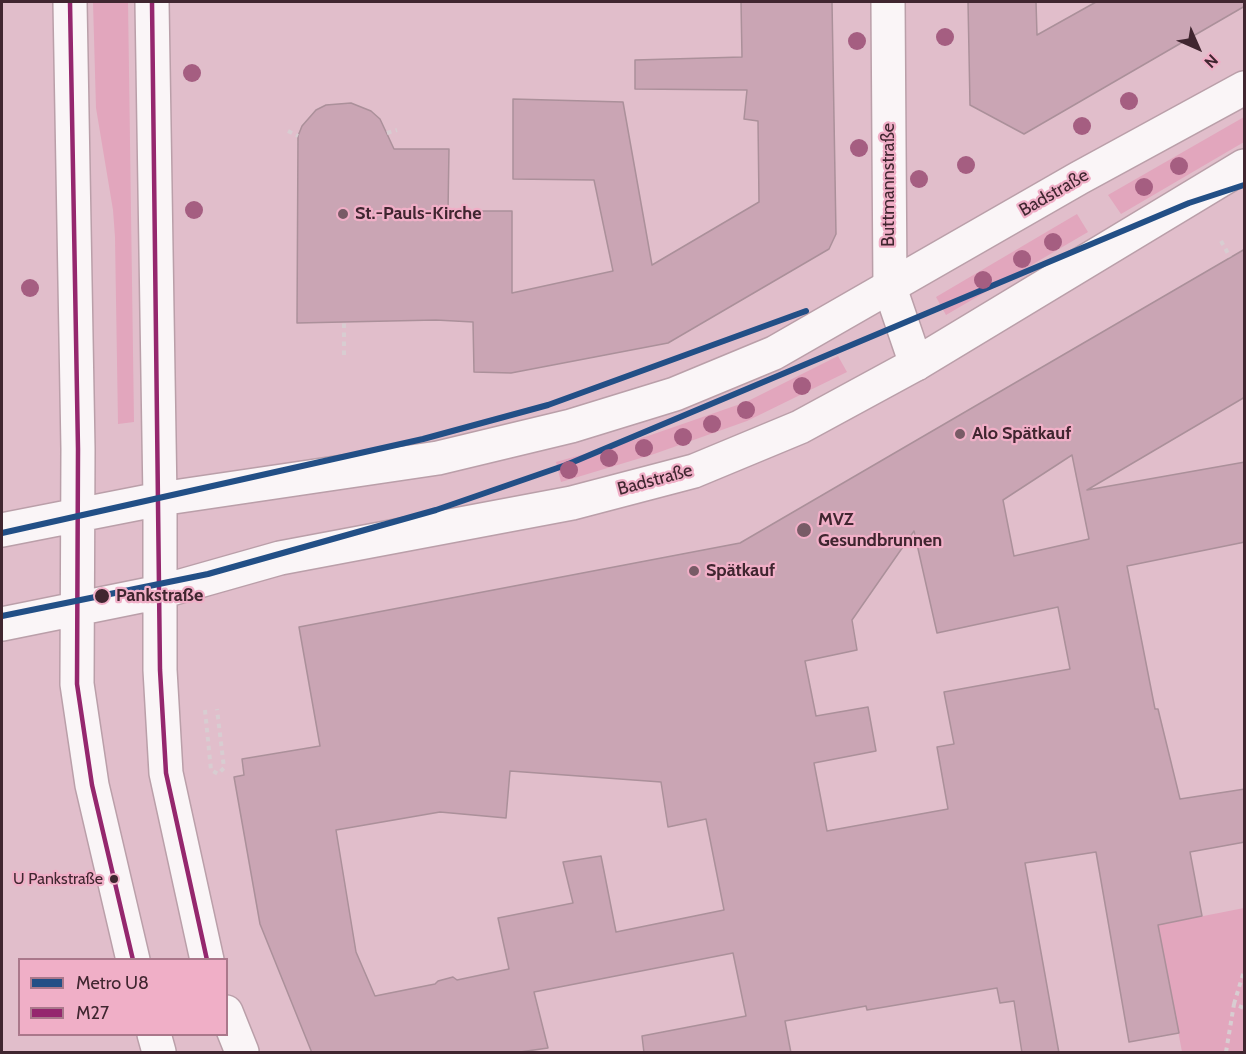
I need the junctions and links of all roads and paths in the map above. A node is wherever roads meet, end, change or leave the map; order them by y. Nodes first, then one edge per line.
1 (70, 2) edge
2 (152, 2) edge
3 (888, 2) edge
4 (1245, 88) edge
5 (397, 130) dead end
6 (288, 131) dead end
7 (387, 133) dead end
8 (298, 136) dead end
9 (1245, 166) edge
10 (1221, 241) dead end
11 (1230, 257) dead end
12 (890, 288) junction
13 (344, 323) dead end
14 (344, 356) dead end
15 (916, 364) junction
16 (160, 499) junction
17 (76, 514) junction
18 (2, 530) edge
19 (160, 592) junction
20 (78, 608) junction
21 (2, 624) edge
22 (217, 709) dead end
23 (205, 710) dead end
24 (133, 958) edge
25 (207, 958) edge
26 (1245, 971) edge
27 (1234, 1004) junction
28 (1245, 1008) edge
29 (228, 1017) edge
30 (154, 1036) edge
31 (159, 1053) edge
32 (242, 1053) edge
33 (1226, 1053) edge

1 - 17 main road
2 - 16 main road
3 - 12 main road, Buttmannstraße
4 - 12 main road, Badstraße
5 - 7 path
6 - 8 path
9 - 15 main road, Badstraße
10 - 11 path
12 - 15 main road, Buttmannstraße
12 - 16 main road, Badstraße
13 - 14 path
15 - 19 main road, Badstraße
16 - 17 main road, Badstraße
16 - 19 main road
17 - 18 main road, Badstraße
17 - 20 main road
19 - 20 main road, Badstraße
19 - 25 main road
20 - 21 main road, Badstraße
20 - 24 main road
22 - 23 path
26 - 27 path
27 - 28 path
27 - 33 path
29 - 32 main road
30 - 31 main road

